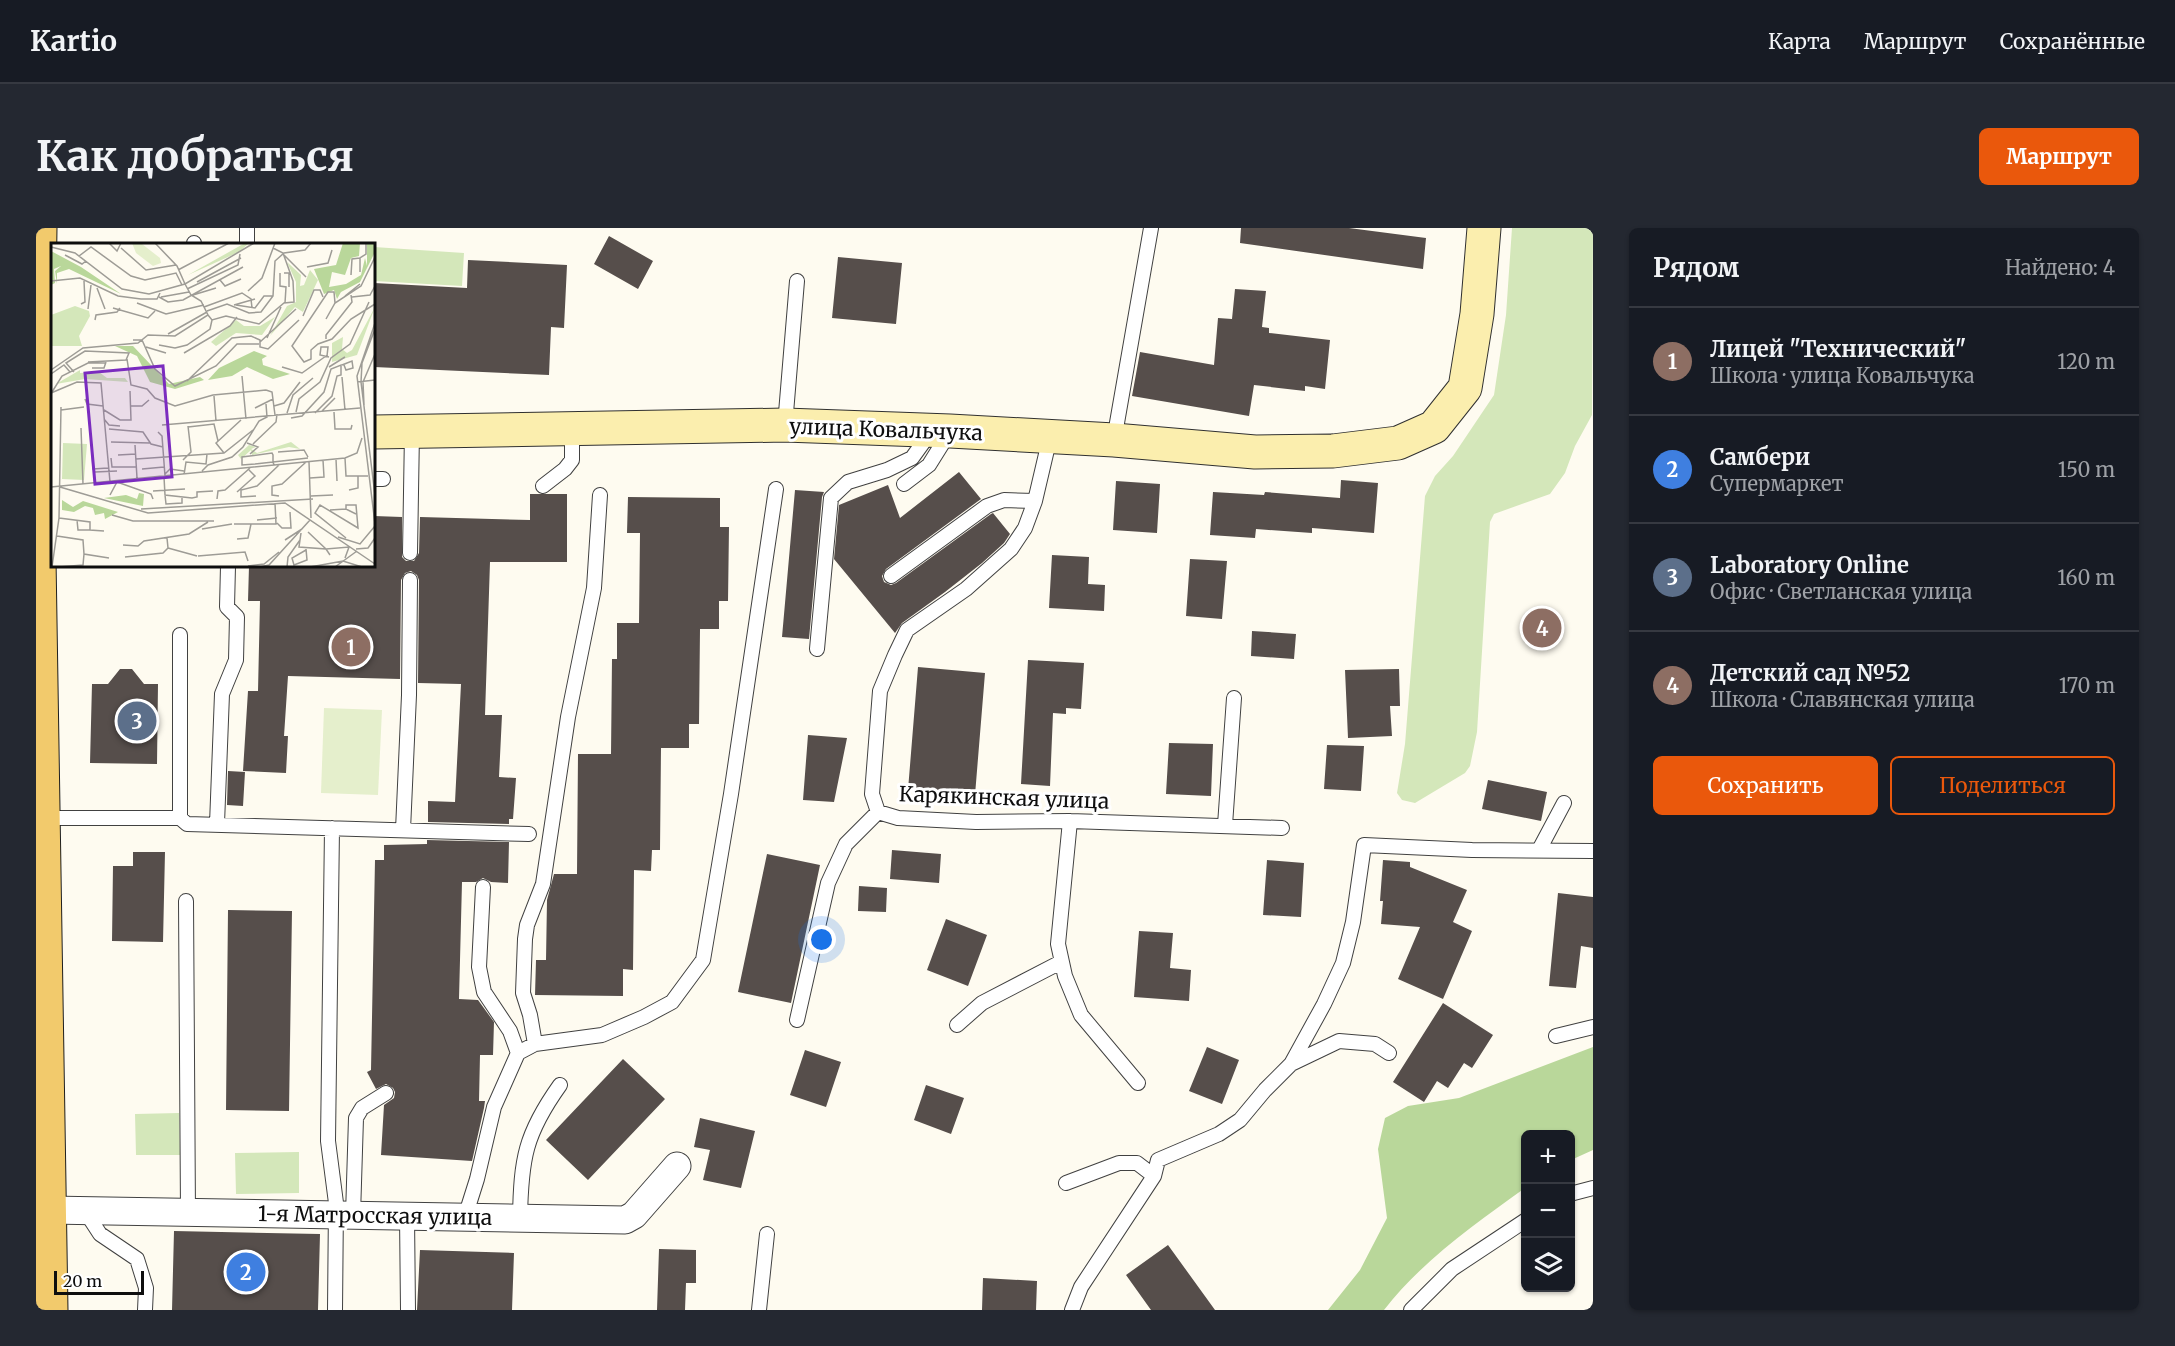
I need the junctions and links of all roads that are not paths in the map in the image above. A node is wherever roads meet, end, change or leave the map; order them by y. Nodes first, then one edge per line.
1 (40, 228) edge
2 (1151, 228) edge
3 (1484, 228) edge
4 (797, 281) dead end
5 (785, 425) junction
6 (572, 430) junction
7 (940, 431) junction
8 (375, 432) edge
9 (412, 432) junction
10 (37, 433) edge
11 (1050, 437) junction
12 (1114, 440) junction
13 (904, 484) dead end
14 (543, 486) dead end
15 (776, 489) dead end
16 (600, 495) dead end
17 (1035, 501) junction
18 (37, 539) edge
19 (411, 553) dead end
20 (228, 567) edge
21 (891, 576) dead end
22 (410, 580) dead end
23 (180, 635) dead end
24 (817, 649) dead end
25 (1234, 699) dead end
26 (1564, 804) dead end
27 (878, 812) junction
28 (43, 818) junction
29 (180, 818) junction
30 (1070, 821) junction
31 (217, 824) junction
32 (1225, 825) junction
33 (332, 828) junction
34 (1282, 828) dead end
35 (403, 830) junction
36 (529, 834) dead end
37 (1539, 850) junction
38 (1593, 851) edge
39 (483, 887) dead end
40 (186, 901) dead end
41 (1061, 962) junction
42 (797, 1020) dead end
43 (957, 1025) dead end
44 (1593, 1027) edge
45 (1556, 1036) dead end
46 (535, 1044) junction
47 (518, 1053) junction
48 (1389, 1053) dead end
49 (1291, 1064) junction
50 (1138, 1083) dead end
51 (560, 1085) dead end
52 (386, 1093) dead end
53 (677, 1166) dead end
54 (1154, 1176) junction
55 (1066, 1183) dead end
56 (1593, 1188) edge
57 (1575, 1193) edge
58 (45, 1198) edge
59 (85, 1211) junction
60 (188, 1213) junction
61 (344, 1215) junction
62 (407, 1216) junction
63 (465, 1217) junction
64 (520, 1218) junction
65 (1521, 1223) edge
66 (767, 1234) dead end
67 (51, 1310) edge
68 (146, 1310) edge
69 (335, 1310) edge
70 (408, 1310) edge
71 (759, 1310) edge
72 (1072, 1310) edge
73 (1412, 1310) edge

1 - 10 main road
2 - 12 lane
3 - 12 main road, улица Ковальчука
4 - 5 lane
5 - 6 main road, улица Ковальчука
5 - 7 main road, улица Ковальчука
6 - 9 main road, улица Ковальчука
6 - 14 lane
7 - 11 main road, улица Ковальчука
7 - 13 lane
7 - 24 lane
8 - 9 main road, улица Ковальчука
9 - 19 lane
10 - 18 main road
11 - 12 main road, улица Ковальчука
11 - 17 lane, Карякинская улица
15 - 46 lane
16 - 46 lane
17 - 21 lane
17 - 27 lane, Карякинская улица
18 - 28 main road
20 - 31 lane
22 - 35 lane
23 - 29 lane
25 - 32 lane
26 - 37 lane
27 - 30 lane, Карякинская улица
27 - 42 lane
28 - 29 lane
28 - 58 main road
29 - 31 lane
30 - 32 lane, Карякинская улица
30 - 41 lane
31 - 33 lane
32 - 34 lane, Карякинская улица
33 - 35 lane
33 - 61 lane
35 - 36 lane
37 - 38 lane
37 - 49 lane
39 - 47 lane
40 - 60 lane
41 - 43 lane
41 - 50 lane
44 - 45 lane
46 - 47 lane
47 - 63 lane
48 - 49 lane
49 - 54 lane
51 - 64 lane
52 - 61 lane
53 - 64 street, 1-я Матросская улица
54 - 55 lane
54 - 72 lane
56 - 57 lane
58 - 59 street, 1-я Матросская улица
58 - 67 main road
59 - 60 street, 1-я Матросская улица
59 - 68 lane
60 - 61 street, 1-я Матросская улица
61 - 62 street, 1-я Матросская улица
61 - 69 lane
62 - 63 street, 1-я Матросская улица
62 - 70 lane
63 - 64 street, 1-я Матросская улица
65 - 73 lane
66 - 71 lane

